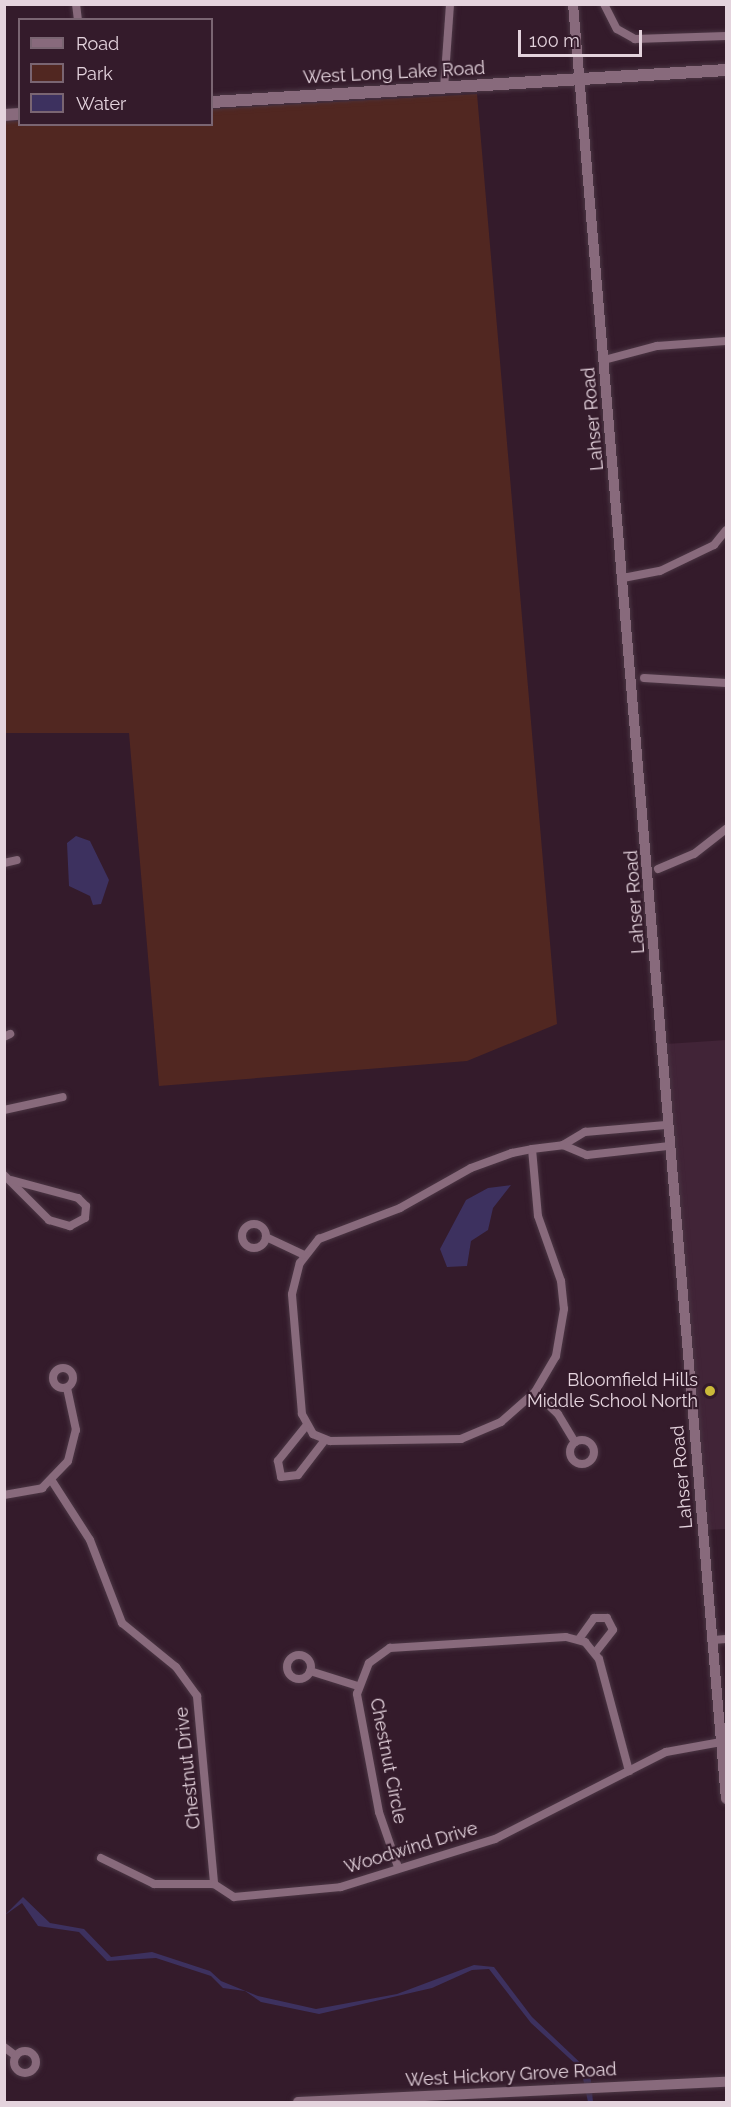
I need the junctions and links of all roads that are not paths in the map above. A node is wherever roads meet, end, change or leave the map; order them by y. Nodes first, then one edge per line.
1 (450, 4) edge
2 (573, 4) edge
3 (604, 4) edge
4 (726, 36) edge
5 (726, 70) edge
6 (579, 81) junction
7 (444, 88) junction
8 (213, 102) edge
9 (726, 341) edge
10 (604, 360) junction
11 (726, 530) edge
12 (623, 578) junction
13 (644, 678) dead end
14 (726, 683) edge
15 (726, 829) edge
16 (17, 860) dead end
17 (4, 863) edge
18 (658, 869) dead end
19 (63, 1097) dead end
20 (4, 1110) edge
21 (666, 1125) junction
22 (563, 1145) junction
23 (668, 1146) junction
24 (532, 1149) junction
25 (8, 1178) edge
26 (266, 1238) dead end
27 (304, 1255) junction
28 (67, 1388) dead end
29 (535, 1392) junction
30 (306, 1426) junction
31 (324, 1440) junction
32 (575, 1442) dead end
33 (52, 1481) junction
34 (4, 1496) edge
35 (726, 1639) edge
36 (579, 1640) junction
37 (713, 1640) junction
38 (596, 1652) junction
39 (310, 1671) dead end
40 (358, 1686) junction
41 (721, 1742) junction
42 (629, 1771) junction
43 (726, 1798) edge
44 (101, 1858) dead end
45 (398, 1867) junction
46 (214, 1884) junction
47 (4, 2047) edge
48 (16, 2056) dead end
49 (726, 2082) edge
50 (297, 2103) edge

1 - 7 street
2 - 6 street, Lahser Road
3 - 4 street
5 - 6 main road, West Long Lake Road
6 - 7 main road, West Long Lake Road
6 - 10 street, Lahser Road
7 - 8 main road, West Long Lake Road
9 - 10 street
10 - 12 street, Lahser Road
11 - 12 street
12 - 21 street, Lahser Road
13 - 14 street
15 - 18 street
16 - 17 street
19 - 20 street
21 - 22 street
21 - 23 street, Lahser Road
22 - 23 street
22 - 24 street
23 - 37 street, Lahser Road
24 - 27 street
24 - 29 street
25 - 25 street
26 - 27 street
27 - 30 street
28 - 33 street
29 - 31 street
29 - 32 street
30 - 31 street
30 - 31 street
33 - 34 street
33 - 46 street, Chestnut Drive
35 - 37 street
36 - 38 street
36 - 38 street
36 - 40 street, Chestnut Circle
37 - 41 street, Lahser Road
38 - 42 street
39 - 40 street
40 - 45 street, Chestnut Circle
41 - 42 street, Woodwind Drive
41 - 43 street, Lahser Road
42 - 45 street, Woodwind Drive
44 - 46 street, Woodwind Drive
45 - 46 street, Woodwind Drive
47 - 48 street
49 - 50 street, West Hickory Grove Road

